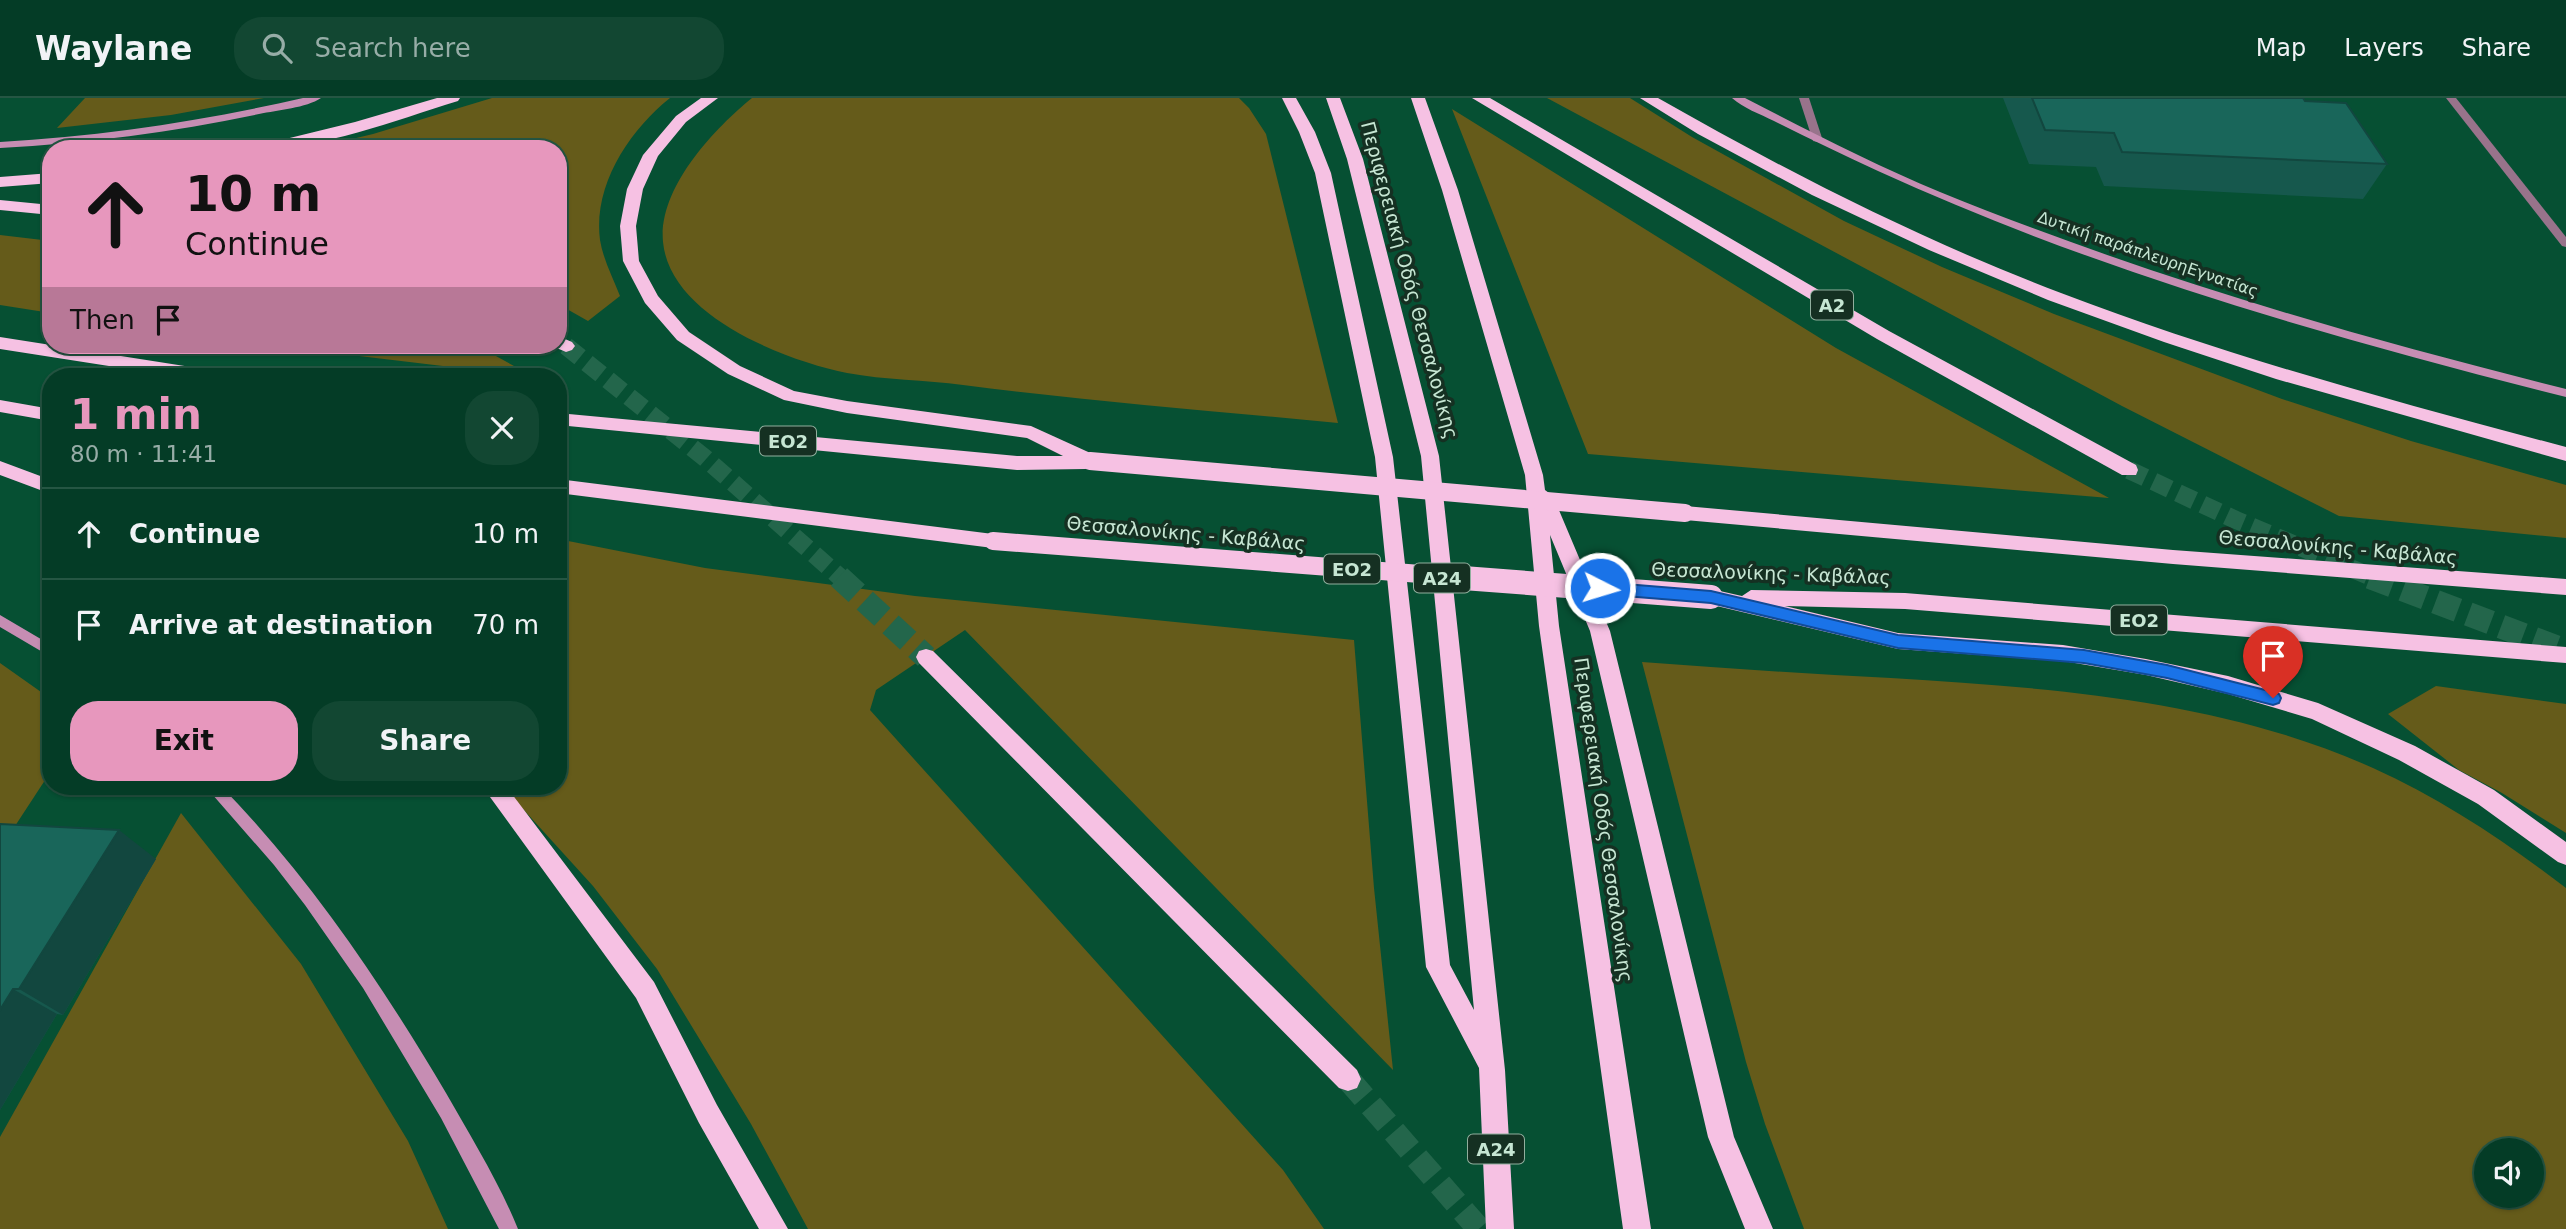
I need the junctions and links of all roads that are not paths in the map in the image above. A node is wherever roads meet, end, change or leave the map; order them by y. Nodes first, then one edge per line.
1 (316, 98) edge
2 (453, 98) edge
3 (711, 98) edge
4 (1289, 98) edge
5 (1333, 98) edge
6 (1418, 98) edge
7 (1479, 98) edge
8 (1647, 98) edge
9 (1737, 98) edge
10 (1804, 98) edge
11 (2451, 98) edge
12 (79, 140) edge
13 (300, 140) edge
14 (1818, 141) junction
15 (42, 143) edge
16 (0, 145) edge
17 (42, 179) edge
18 (0, 182) edge
19 (0, 205) edge
20 (42, 209) edge
21 (2566, 244) edge
22 (0, 343) edge
23 (42, 350) edge
24 (70, 354) edge
25 (159, 368) edge
26 (2566, 393) edge
27 (0, 406) edge
28 (42, 413) edge
29 (567, 420) edge
30 (2566, 454) edge
31 (1090, 461) junction
32 (0, 468) edge
33 (2129, 470) tunnel mouth
34 (1534, 475) junction
35 (42, 484) edge
36 (567, 487) edge
37 (2566, 587) edge
38 (1711, 597) junction
39 (0, 620) edge
40 (42, 646) edge
41 (2566, 655) edge
42 (926, 657) tunnel mouth
43 (220, 795) edge
44 (500, 795) edge
45 (2566, 855) edge
46 (1492, 1070) junction
47 (1348, 1079) tunnel mouth
48 (509, 1229) edge
49 (774, 1229) edge
50 (1500, 1229) edge
51 (1637, 1229) edge
52 (1759, 1229) edge

1 - 12 street
2 - 13 highway
3 - 31 highway
4 - 46 highway
5 - 46 highway, Περιφερειακή Οδός Θεσσαλονίκης / Α24
6 - 34 highway, Περιφερειακή Οδός Θεσσαλονίκης
7 - 33 highway, Α2
8 - 30 highway
9 - 14 street, Δυτική παράπλευρηΕγνατίας
10 - 14 street
11 - 21 street
14 - 26 street, Δυτική παράπλευρηΕγνατίας
15 - 16 street
17 - 18 highway
19 - 20 highway
22 - 23 highway
24 - 25 highway
27 - 28 highway
29 - 31 highway, Θεσσαλονίκης - Καβάλας / ΕΟ2
31 - 37 highway, Θεσσαλονίκης - Καβάλας / ΕΟ2, bridge
32 - 35 highway
34 - 51 highway, Περιφερειακή Οδός Θεσσαλονίκης
34 - 52 highway
36 - 38 highway, Θεσσαλονίκης - Καβάλας / ΕΟ2, bridge
38 - 41 highway, Θεσσαλονίκης - Καβάλας / ΕΟ2
38 - 45 highway
39 - 40 street
42 - 47 highway
43 - 48 street
44 - 49 highway
46 - 50 highway, Περιφερειακή Οδός Θεσσαλονίκης / Α24

